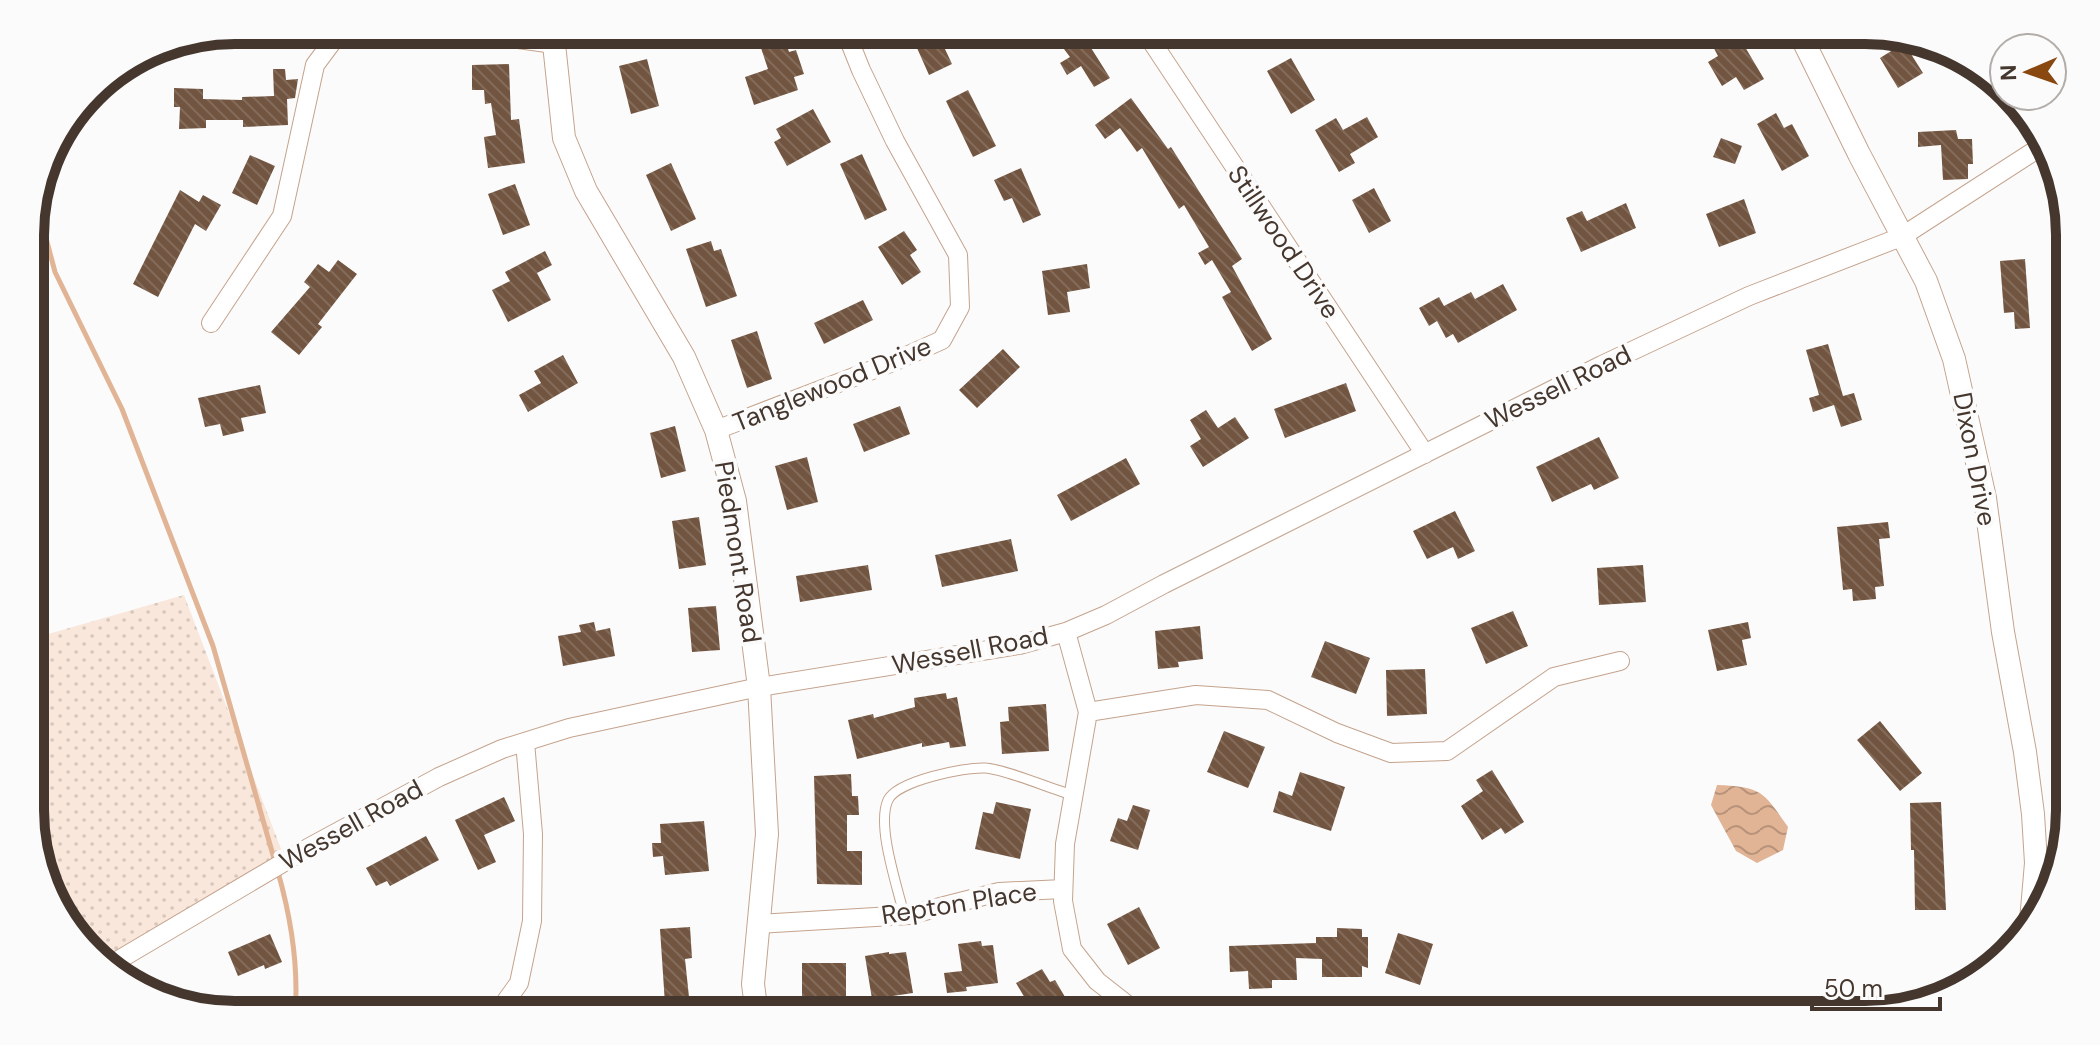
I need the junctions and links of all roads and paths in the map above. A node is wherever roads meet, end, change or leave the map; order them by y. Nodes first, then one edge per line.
1 (331, 44) edge
2 (556, 44) edge
3 (851, 44) edge
4 (1153, 44) edge
5 (1805, 44) edge
6 (2035, 150) edge
7 (1901, 237) junction
8 (211, 323) dead end
9 (716, 430) junction
10 (1425, 454) junction
11 (1066, 632) junction
12 (1620, 661) dead end
13 (759, 687) junction
14 (1088, 712) junction
15 (525, 742) junction
16 (1073, 795) junction
17 (1063, 889) junction
18 (2033, 900) edge
19 (904, 915) junction
20 (759, 924) junction
21 (118, 960) edge
22 (506, 1001) edge
23 (755, 1001) edge
24 (1123, 1001) edge

1 - 8 street
2 - 9 street, Piedmont Road
3 - 9 street, Tanglewood Drive
4 - 10 street, Stillwood Drive
5 - 7 street, Dixon Drive
6 - 7 street, Wessell Road
7 - 10 street, Wessell Road
7 - 18 street, Dixon Drive
9 - 13 street, Piedmont Road
10 - 11 street, Wessell Road
11 - 13 street, Wessell Road
11 - 14 street
12 - 14 street
13 - 15 street, Wessell Road
13 - 20 street, Piedmont Road
14 - 16 street
15 - 21 street, Wessell Road
15 - 22 street
16 - 17 street
16 - 19 lane
17 - 19 street, Repton Place
17 - 24 street
19 - 20 street, Repton Place
20 - 23 street, Piedmont Road

